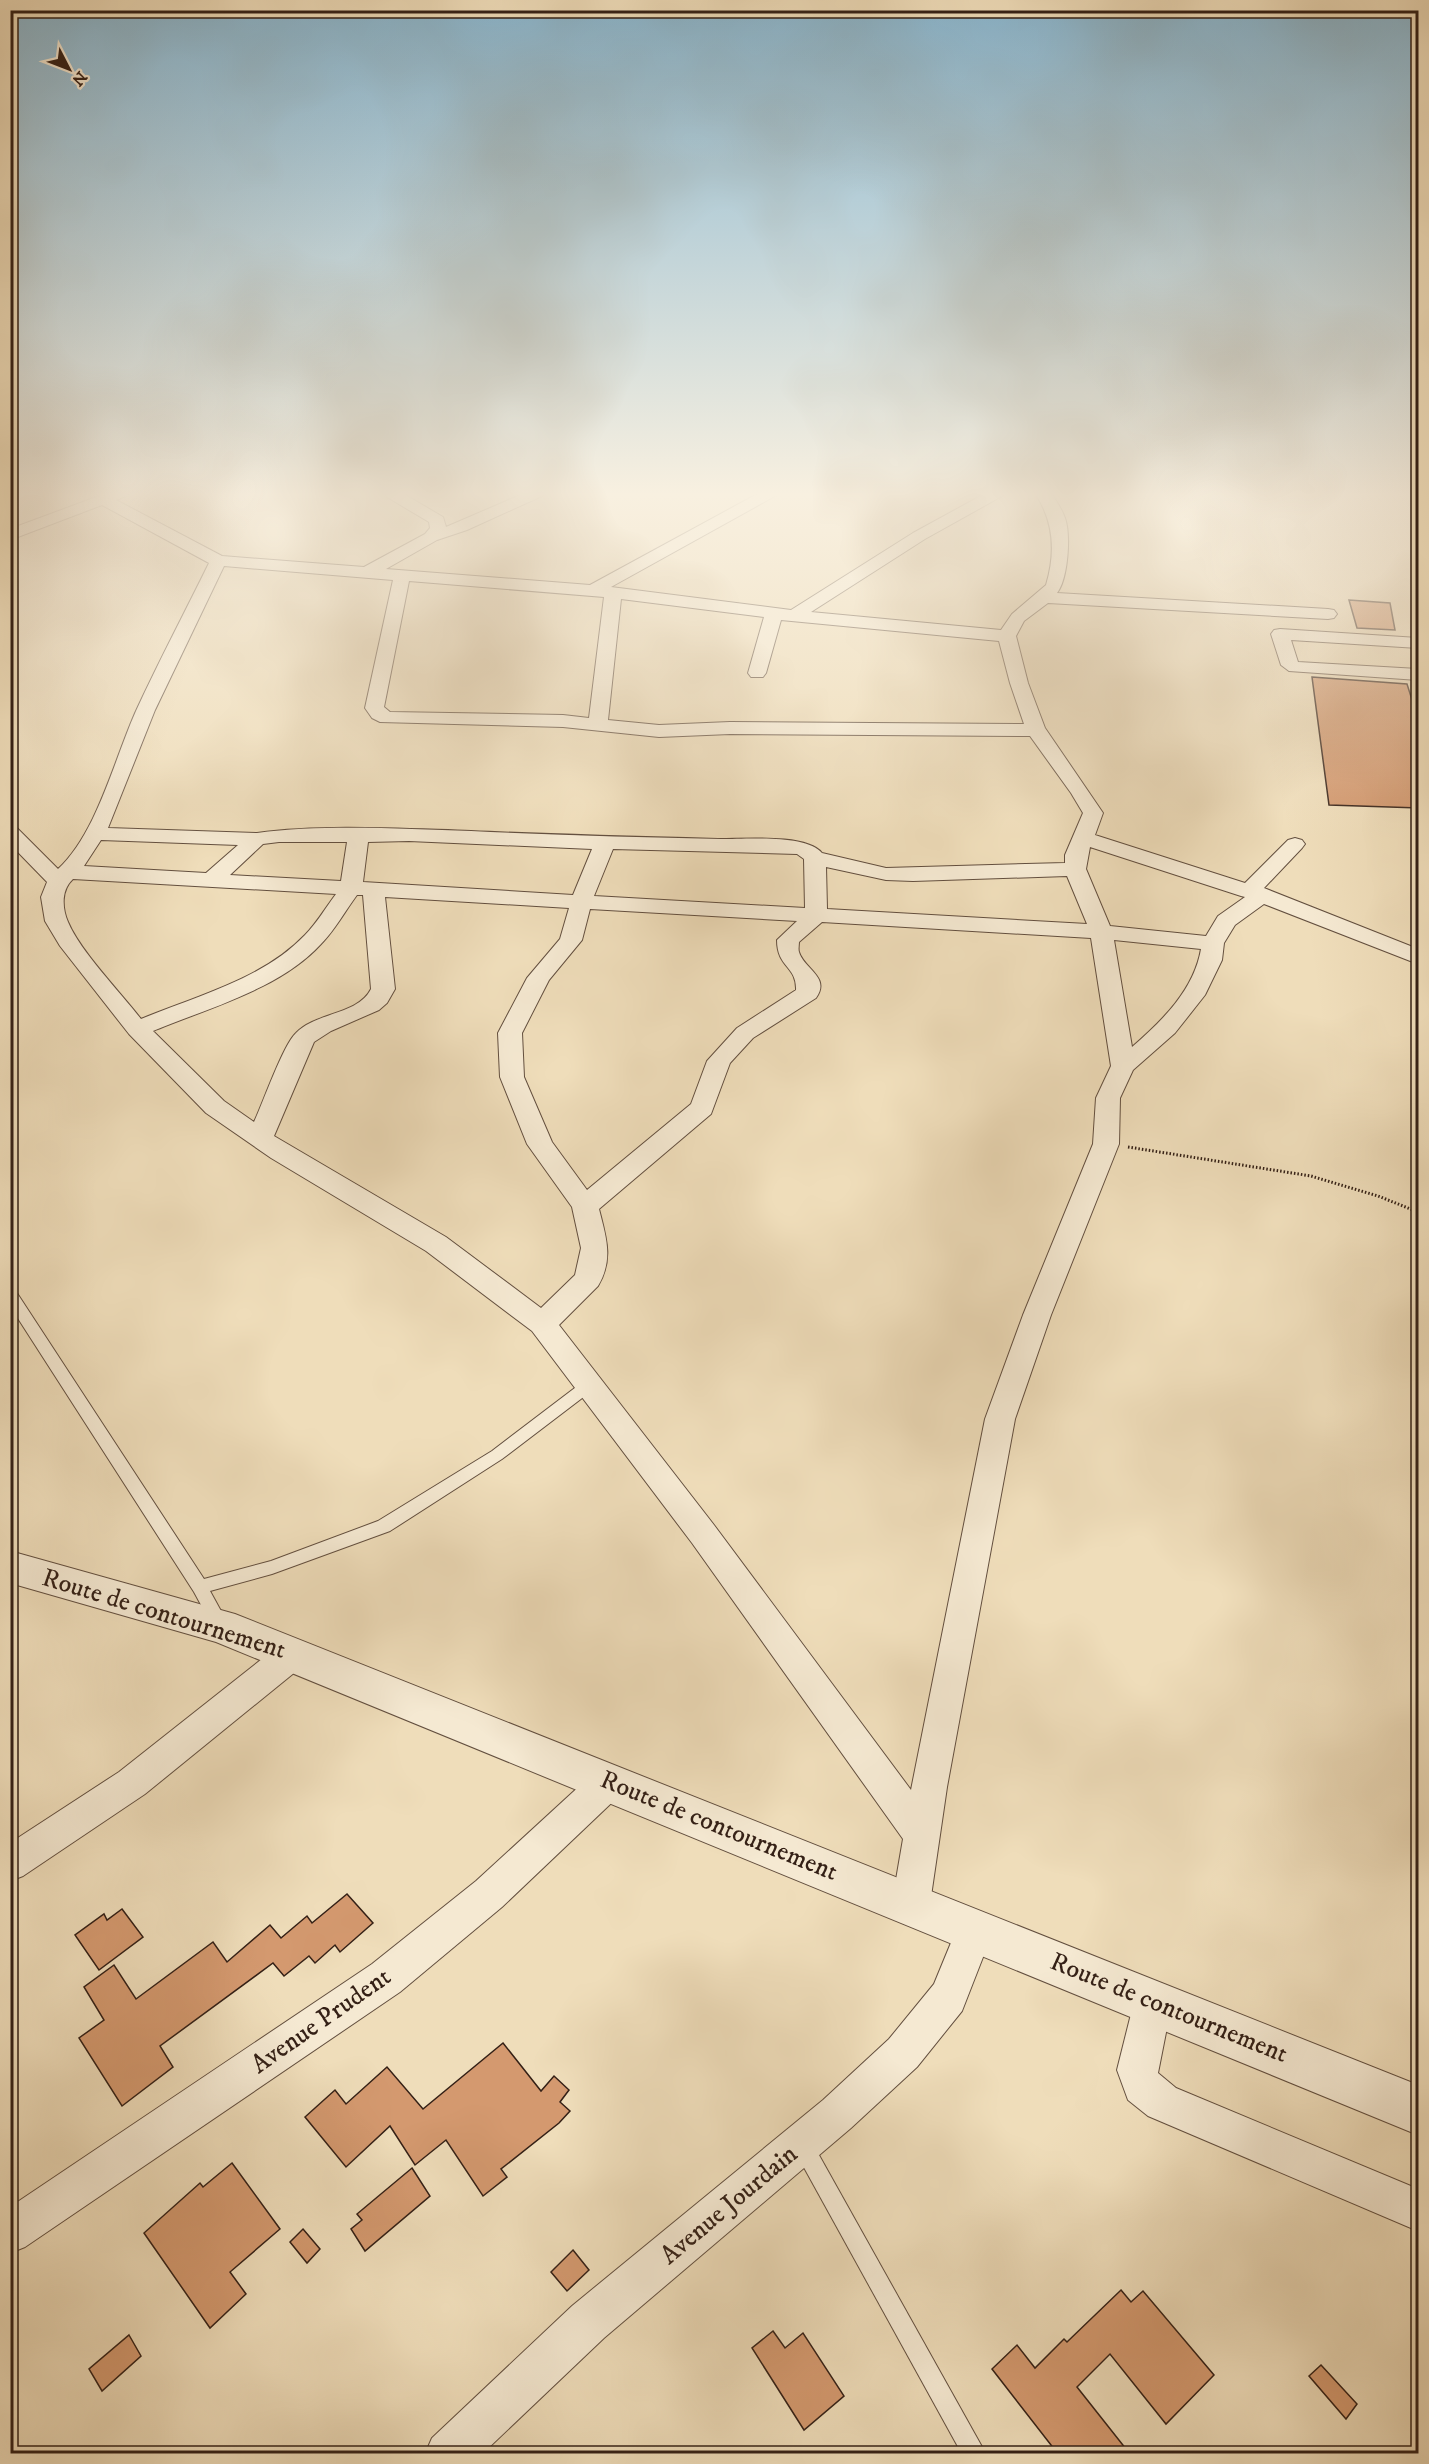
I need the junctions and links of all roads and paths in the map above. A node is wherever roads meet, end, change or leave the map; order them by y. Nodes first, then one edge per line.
1 (195, 608) edge
2 (395, 608) edge
3 (611, 608) edge
4 (736, 608) edge
5 (807, 608) edge
6 (1026, 608) edge
7 (1226, 608) edge
8 (774, 613) junction
9 (1328, 614) dead end
10 (794, 616) junction
11 (1007, 636) junction
12 (1419, 643) edge
13 (757, 672) dead end
14 (1419, 675) edge
15 (598, 724) junction
16 (1036, 730) junction
17 (10, 832) edge
18 (93, 834) junction
19 (358, 836) junction
20 (1084, 838) junction
21 (257, 839) junction
22 (605, 843) junction
23 (1295, 844) dead end
24 (815, 858) junction
25 (1075, 869) junction
26 (64, 876) junction
27 (211, 880) junction
28 (362, 889) junction
29 (1256, 893) junction
30 (580, 902) junction
31 (816, 916) junction
32 (1101, 932) junction
33 (1213, 943) junction
34 (1419, 957) edge
35 (137, 1029) junction
36 (1123, 1066) junction
37 (260, 1138) junction
38 (1106, 1144) junction
39 (585, 1206) junction
40 (1419, 1212) edge
41 (10, 1293) edge
42 (542, 1324) junction
43 (589, 1385) junction
44 (10, 1567) edge
45 (200, 1587) junction
46 (221, 1626) junction
47 (293, 1654) junction
48 (610, 1781) junction
49 (922, 1835) junction
50 (10, 1864) edge
51 (911, 1903) junction
52 (975, 1929) junction
53 (1153, 2002) junction
54 (1419, 2110) edge
55 (802, 2144) junction
56 (1419, 2210) edge
57 (10, 2232) edge
58 (448, 2454) edge
59 (975, 2454) edge

1 - 18 street
2 - 15 street
3 - 15 street
4 - 8 street
5 - 10 street
6 - 11 street
7 - 9 street
8 - 10 street
8 - 13 street
10 - 11 street
11 - 16 street
12 - 14 street
15 - 16 street
16 - 20 street
17 - 26 street
18 - 21 street
18 - 26 street
19 - 21 street
19 - 22 street
19 - 28 street
20 - 25 street
20 - 29 street
21 - 27 street
22 - 24 street
22 - 30 street
23 - 29 street
24 - 25 street
24 - 31 street
25 - 32 street
26 - 27 street
26 - 35 street
27 - 28 street
28 - 30 street
28 - 35 street
28 - 37 street
29 - 33 street
29 - 34 street
30 - 31 street
30 - 39 street
31 - 32 street
31 - 39 street
32 - 33 street
32 - 36 street
33 - 36 street
35 - 37 street
36 - 38 street
37 - 42 street
38 - 40 path
38 - 49 street
39 - 42 street
41 - 45 lane
42 - 43 street
43 - 45 lane
43 - 49 street
44 - 46 street, Route de contournement
45 - 46 lane
46 - 47 street, Route de contournement
47 - 48 street, Route de contournement
47 - 50 street
48 - 51 street, Route de contournement
48 - 57 street, Avenue Prudent
49 - 51 street
51 - 52 street, Route de contournement
52 - 53 street, Route de contournement
52 - 55 street, Avenue Jourdain
53 - 54 street, Route de contournement
53 - 56 street
55 - 58 street, Avenue Jourdain
55 - 59 lane

